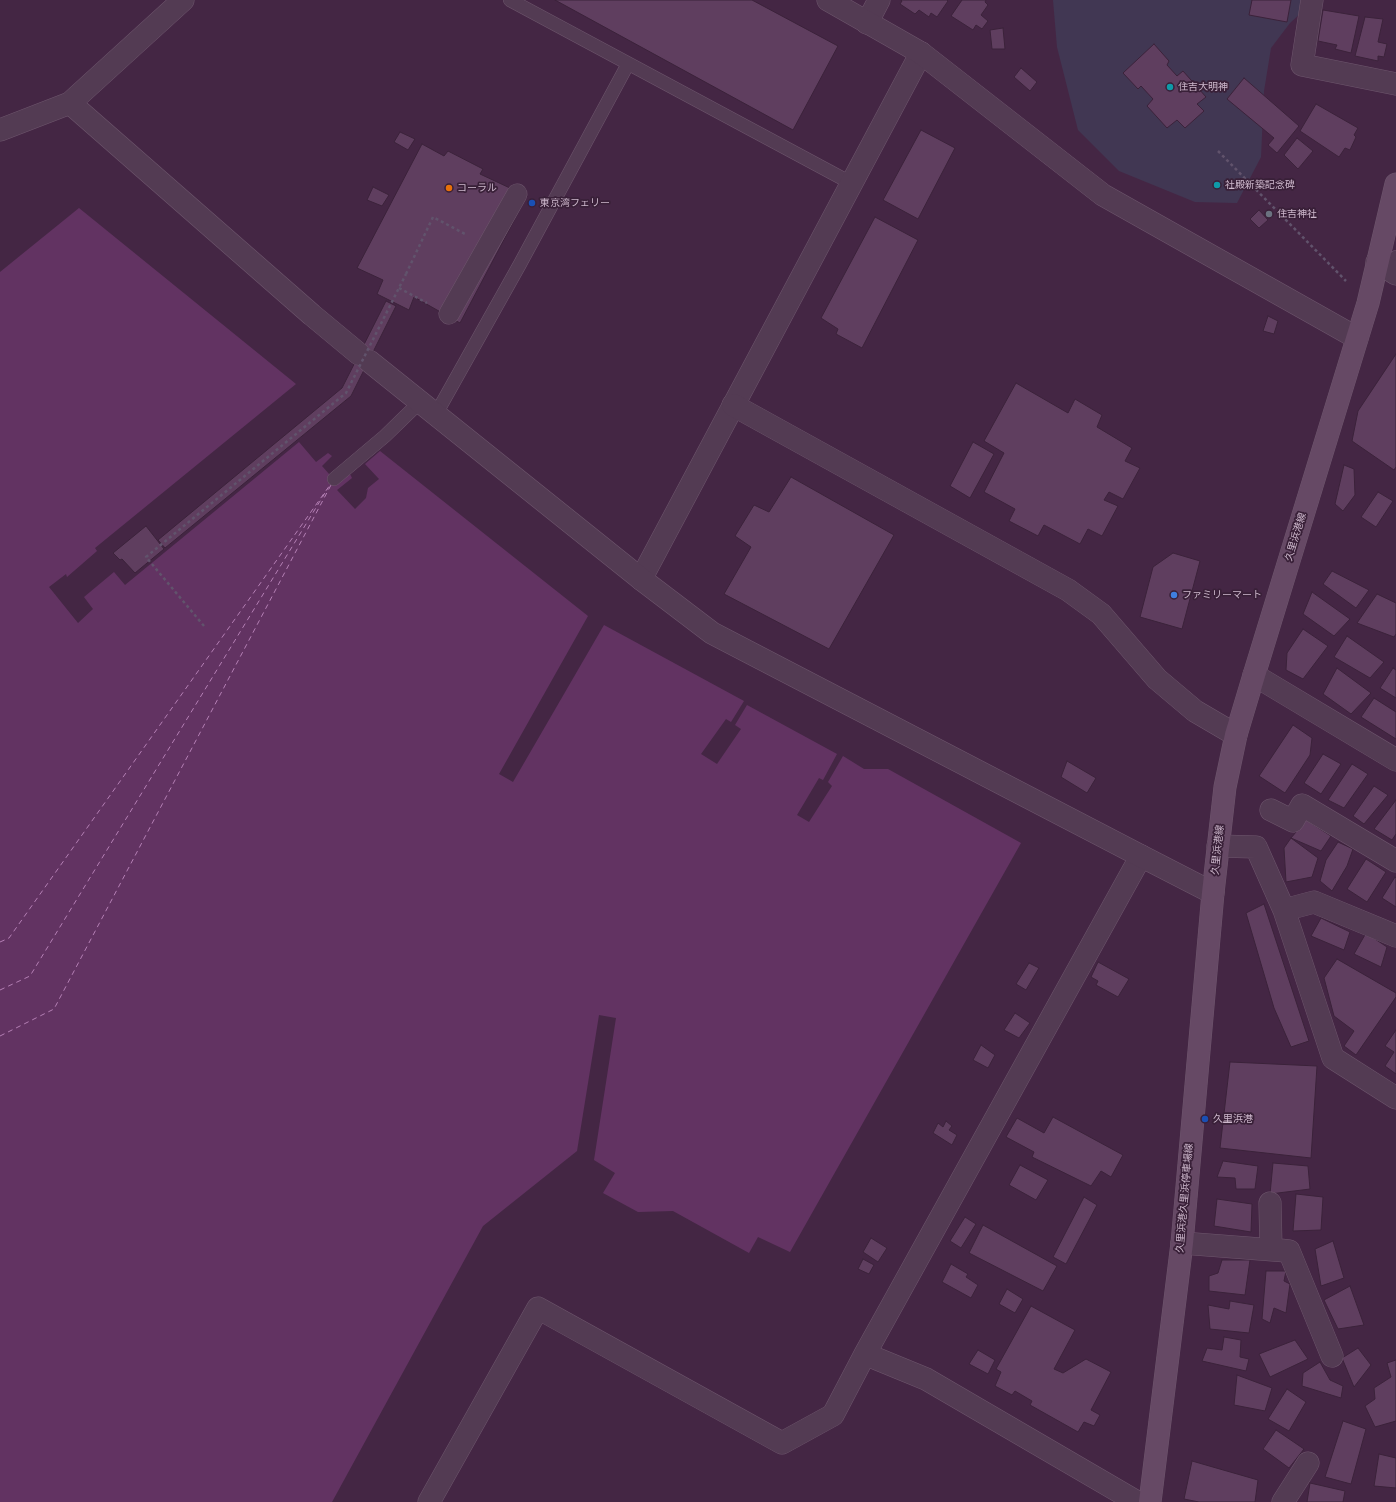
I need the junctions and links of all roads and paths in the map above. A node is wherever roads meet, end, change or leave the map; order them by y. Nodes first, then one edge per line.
1 (183, 0) edge
2 (510, 0) edge
3 (828, 0) edge
4 (879, 0) edge
5 (1312, 0) edge
6 (867, 23) junction
7 (921, 53) junction
8 (628, 64) junction
9 (1396, 84) edge
10 (70, 103) junction
11 (0, 130) edge
12 (1218, 151) dead end
13 (851, 183) junction
14 (1396, 184) edge
15 (517, 194) dead end
16 (433, 217) dead end
17 (1390, 266) edge
18 (399, 288) junction
19 (1368, 303) junction
20 (449, 314) joint
21 (1356, 338) junction
22 (733, 405) junction
23 (428, 408) junction
24 (334, 479) dead end
25 (641, 579) junction
26 (204, 626) dead end
27 (1254, 674) junction
28 (1236, 735) junction
29 (1396, 760) edge
30 (1271, 810) dead end
31 (1218, 846) junction
32 (1141, 856) junction
33 (1396, 861) edge
34 (1213, 893) junction
35 (1284, 910) junction
36 (1396, 936) edge
37 (1396, 1098) edge
38 (1270, 1203) dead end
39 (1182, 1242) junction
40 (1289, 1251) junction
41 (865, 1354) junction
42 (1332, 1356) dead end
43 (1308, 1463) dead end
44 (429, 1502) edge
45 (1137, 1502) edge
46 (1150, 1502) edge
47 (1283, 1502) edge

1 - 10 street
2 - 8 lane
3 - 6 street
4 - 6 street
5 - 9 street
6 - 7 street
7 - 13 street
7 - 21 street
8 - 13 lane
8 - 23 lane
10 - 11 street
10 - 23 street
12 - 19 path
13 - 22 street
14 - 17 main road, 久里浜港線
15 - 20 street
16 - 18 path, bridge
17 - 19 main road, 久里浜港線
18 - 20 path
18 - 26 path, bridge
19 - 21 main road, 久里浜港線
21 - 27 main road, 久里浜港線
22 - 25 street
22 - 28 street
23 - 24 lane
23 - 25 street
25 - 32 street
27 - 28 main road, 久里浜港線
27 - 29 street
28 - 31 main road, 久里浜港線
30 - 33 street
31 - 34 main road, 久里浜港線
31 - 35 street
32 - 34 street
32 - 41 street
34 - 39 main road, 久里浜港久里浜停車場線
35 - 36 street
35 - 37 street
38 - 40 street
39 - 40 street
39 - 46 main road, 久里浜港久里浜停車場線
40 - 42 street
41 - 44 street
41 - 45 street
43 - 47 street

